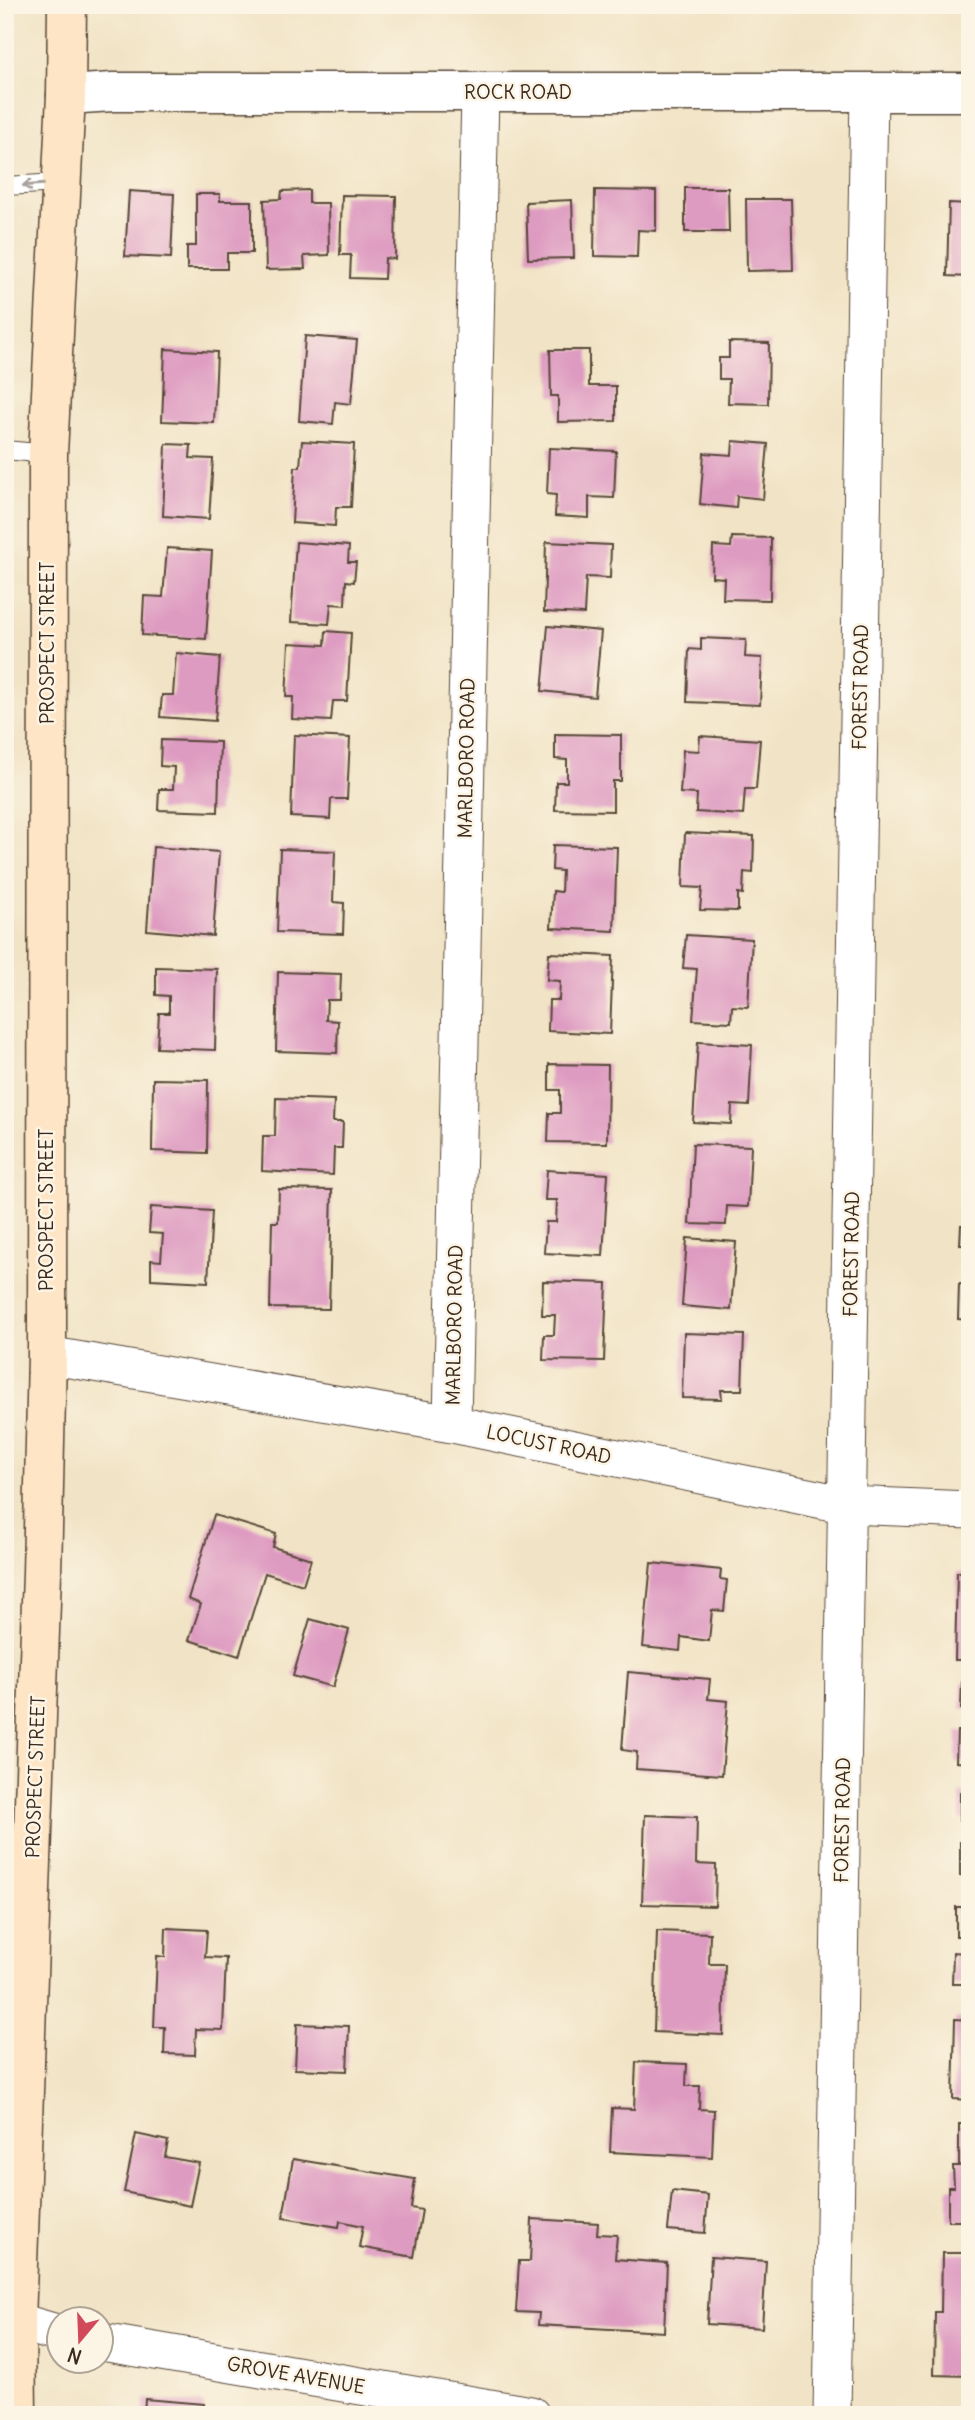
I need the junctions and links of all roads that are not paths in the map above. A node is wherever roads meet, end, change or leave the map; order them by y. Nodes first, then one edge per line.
1 (67, 5) edge
2 (480, 92) junction
3 (869, 92) junction
4 (970, 92) edge
5 (66, 95) junction
6 (61, 183) junction
7 (5, 186) edge
8 (5, 450) edge
9 (48, 454) junction
10 (47, 1355) junction
11 (452, 1424) junction
12 (847, 1505) junction
13 (970, 1510) edge
14 (11, 2320) edge
15 (46, 2330) edge
16 (116, 2344) edge
17 (17, 2415) edge
18 (531, 2415) edge
19 (832, 2415) edge

1 - 5 main road, PROSPECT STREET
2 - 3 street, ROCK ROAD
2 - 5 street, ROCK ROAD
2 - 11 street, MARLBORO ROAD
3 - 4 street, ROCK ROAD
3 - 12 street, FOREST ROAD
5 - 6 main road, PROSPECT STREET
6 -> 7 lane
6 - 9 main road, PROSPECT STREET
8 - 9 lane
9 - 10 main road, PROSPECT STREET
10 - 11 street, LOCUST ROAD
10 - 14 main road, PROSPECT STREET
11 - 12 street, LOCUST ROAD
12 - 13 street, LOCUST ROAD
12 - 19 street, FOREST ROAD
14 - 15 street
14 - 17 main road, PROSPECT STREET
16 - 18 street, GROVE AVENUE

